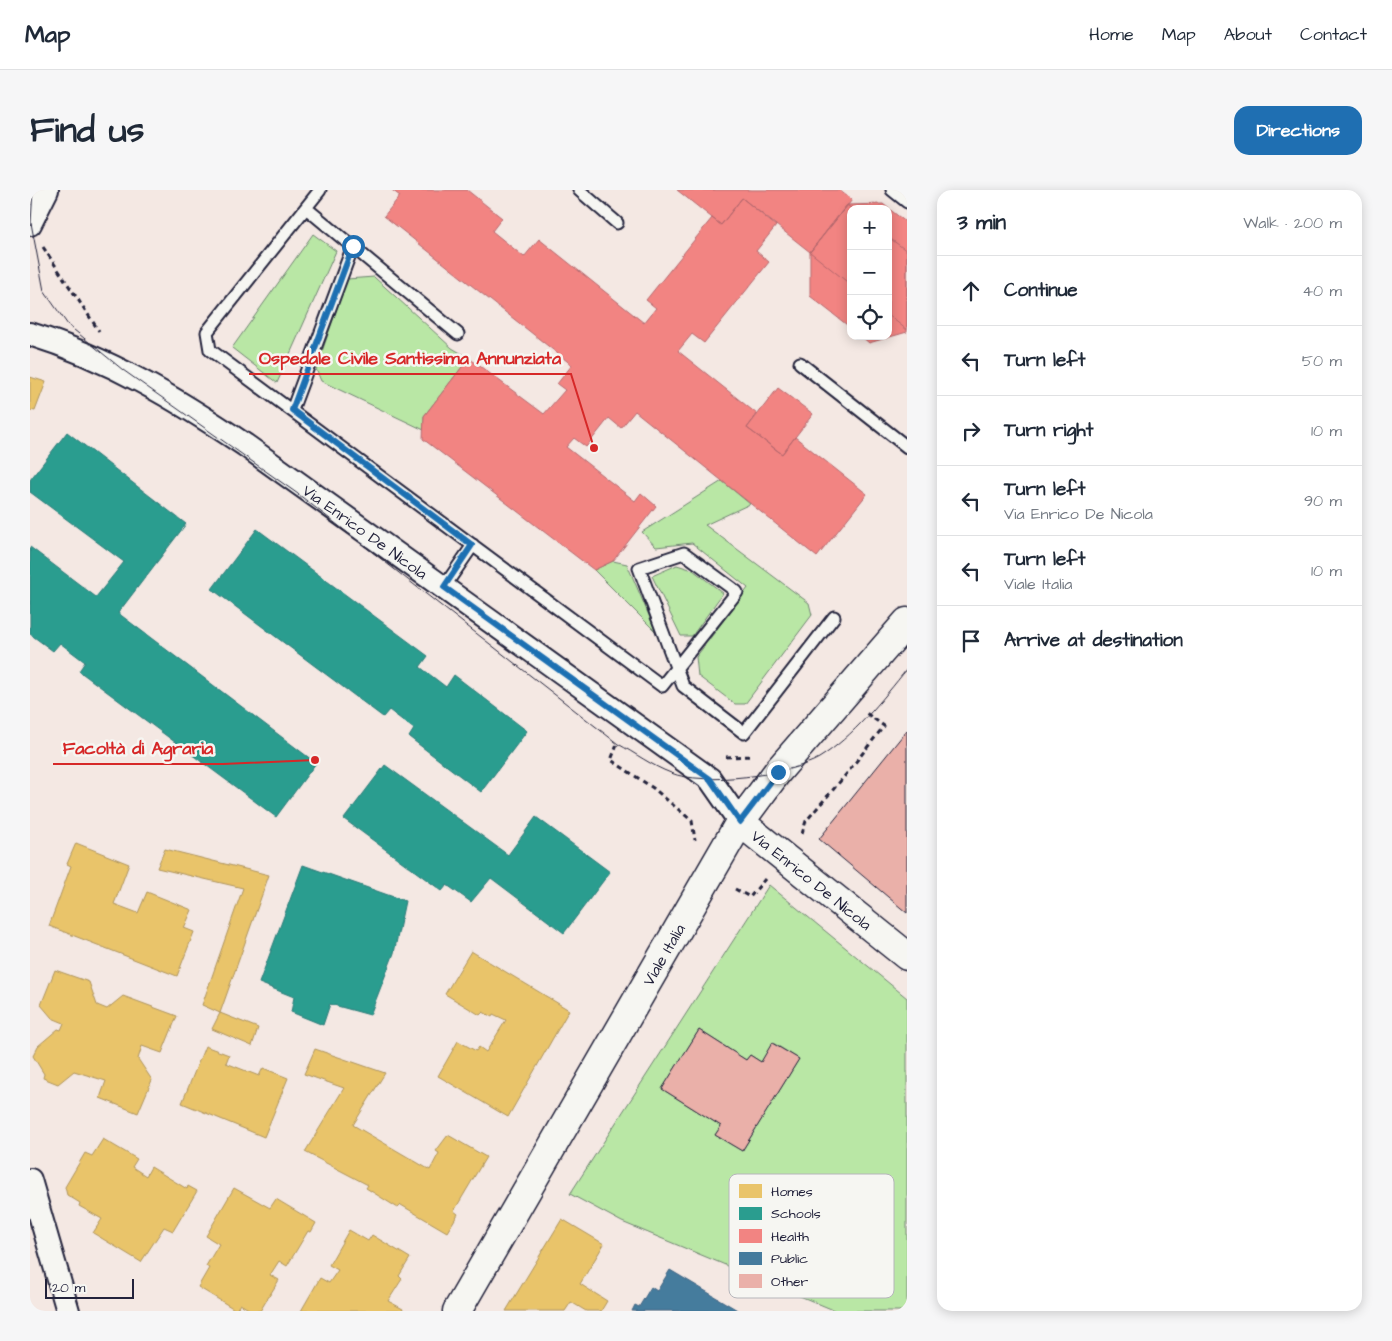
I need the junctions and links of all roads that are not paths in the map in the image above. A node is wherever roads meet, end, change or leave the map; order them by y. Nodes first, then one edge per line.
1 (47, 190) edge
2 (320, 190) edge
3 (579, 190) edge
4 (892, 190) edge
5 (907, 202) edge
6 (306, 208) junction
7 (617, 223) dead end
8 (30, 224) edge
9 (353, 246) junction
10 (30, 334) edge
11 (458, 334) dead end
12 (800, 363) dead end
13 (292, 410) junction
14 (907, 447) edge
15 (472, 545) junction
16 (444, 587) junction
17 (834, 617) dead end
18 (907, 622) edge
19 (677, 666) junction
20 (740, 822) junction
21 (907, 956) edge
22 (30, 1180) edge
23 (36, 1229) edge
24 (68, 1311) edge
25 (457, 1311) edge

1 - 8 street
2 - 6 lane
3 - 7 lane
4 - 5 lane
6 - 9 lane
6 - 13 lane
9 - 11 lane
9 - 13 lane
10 - 16 street, Via Enrico De Nicola
12 - 14 lane
13 - 15 lane
15 - 16 lane
15 - 19 lane
16 - 20 street, Via Enrico De Nicola
17 - 19 lane
18 - 20 street, Viale Italia
19 - 19 lane
20 - 21 street, Via Enrico De Nicola
20 - 25 street, Viale Italia
22 - 23 street
23 - 24 street

